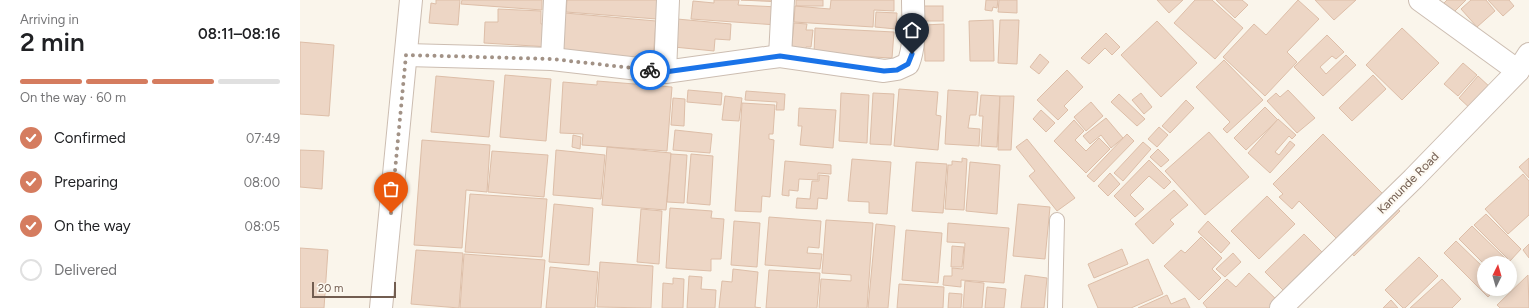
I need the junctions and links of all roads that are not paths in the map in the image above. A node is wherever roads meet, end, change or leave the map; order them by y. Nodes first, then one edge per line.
1 (411, 0) edge
2 (555, 0) edge
3 (668, 0) edge
4 (783, 0) edge
5 (913, 0) edge
6 (1420, 0) edge
7 (406, 55) junction
8 (780, 56) junction
9 (552, 59) junction
10 (1523, 63) edge
11 (665, 72) junction
12 (1057, 220) dead end
13 (382, 308) edge
14 (1055, 308) edge
15 (1281, 308) edge

1 - 7 street
2 - 9 street
3 - 11 street
4 - 8 street
5 - 8 street
6 - 10 street
7 - 9 street
7 - 13 street
8 - 11 street
9 - 11 street
10 - 15 street, Kamunde Road
12 - 14 lane

